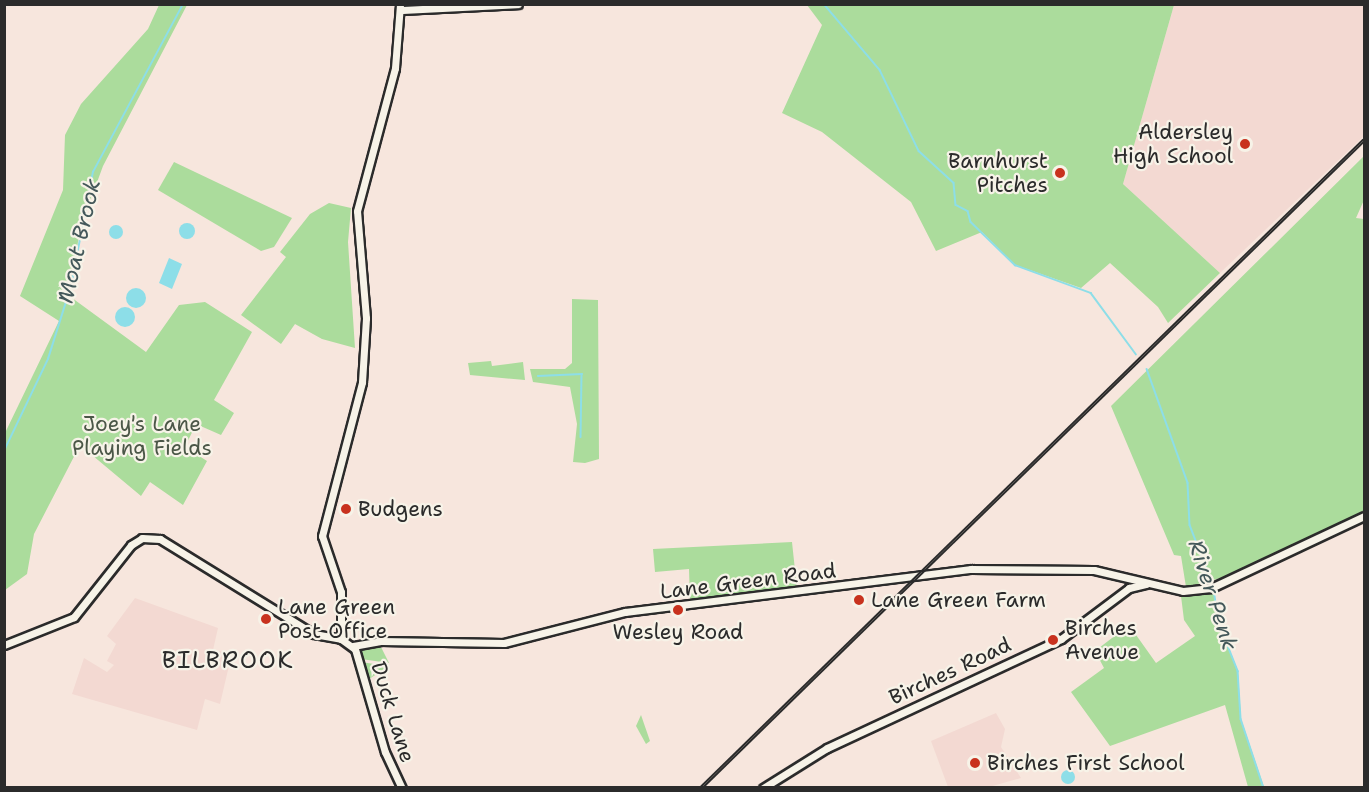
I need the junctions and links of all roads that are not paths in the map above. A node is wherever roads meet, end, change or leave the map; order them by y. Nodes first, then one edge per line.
1 (518, 4) edge
2 (401, 7) edge
3 (1365, 516) edge
4 (1149, 584) junction
5 (341, 639) junction
6 (4, 645) edge
7 (352, 646) junction
8 (402, 788) edge
9 (763, 788) edge

1 - 2 street
2 - 5 street
3 - 4 street, Lane Green Road
4 - 7 street, Lane Green Road
4 - 9 street, Birches Road
5 - 6 street
5 - 7 street
7 - 8 street, Duck Lane

